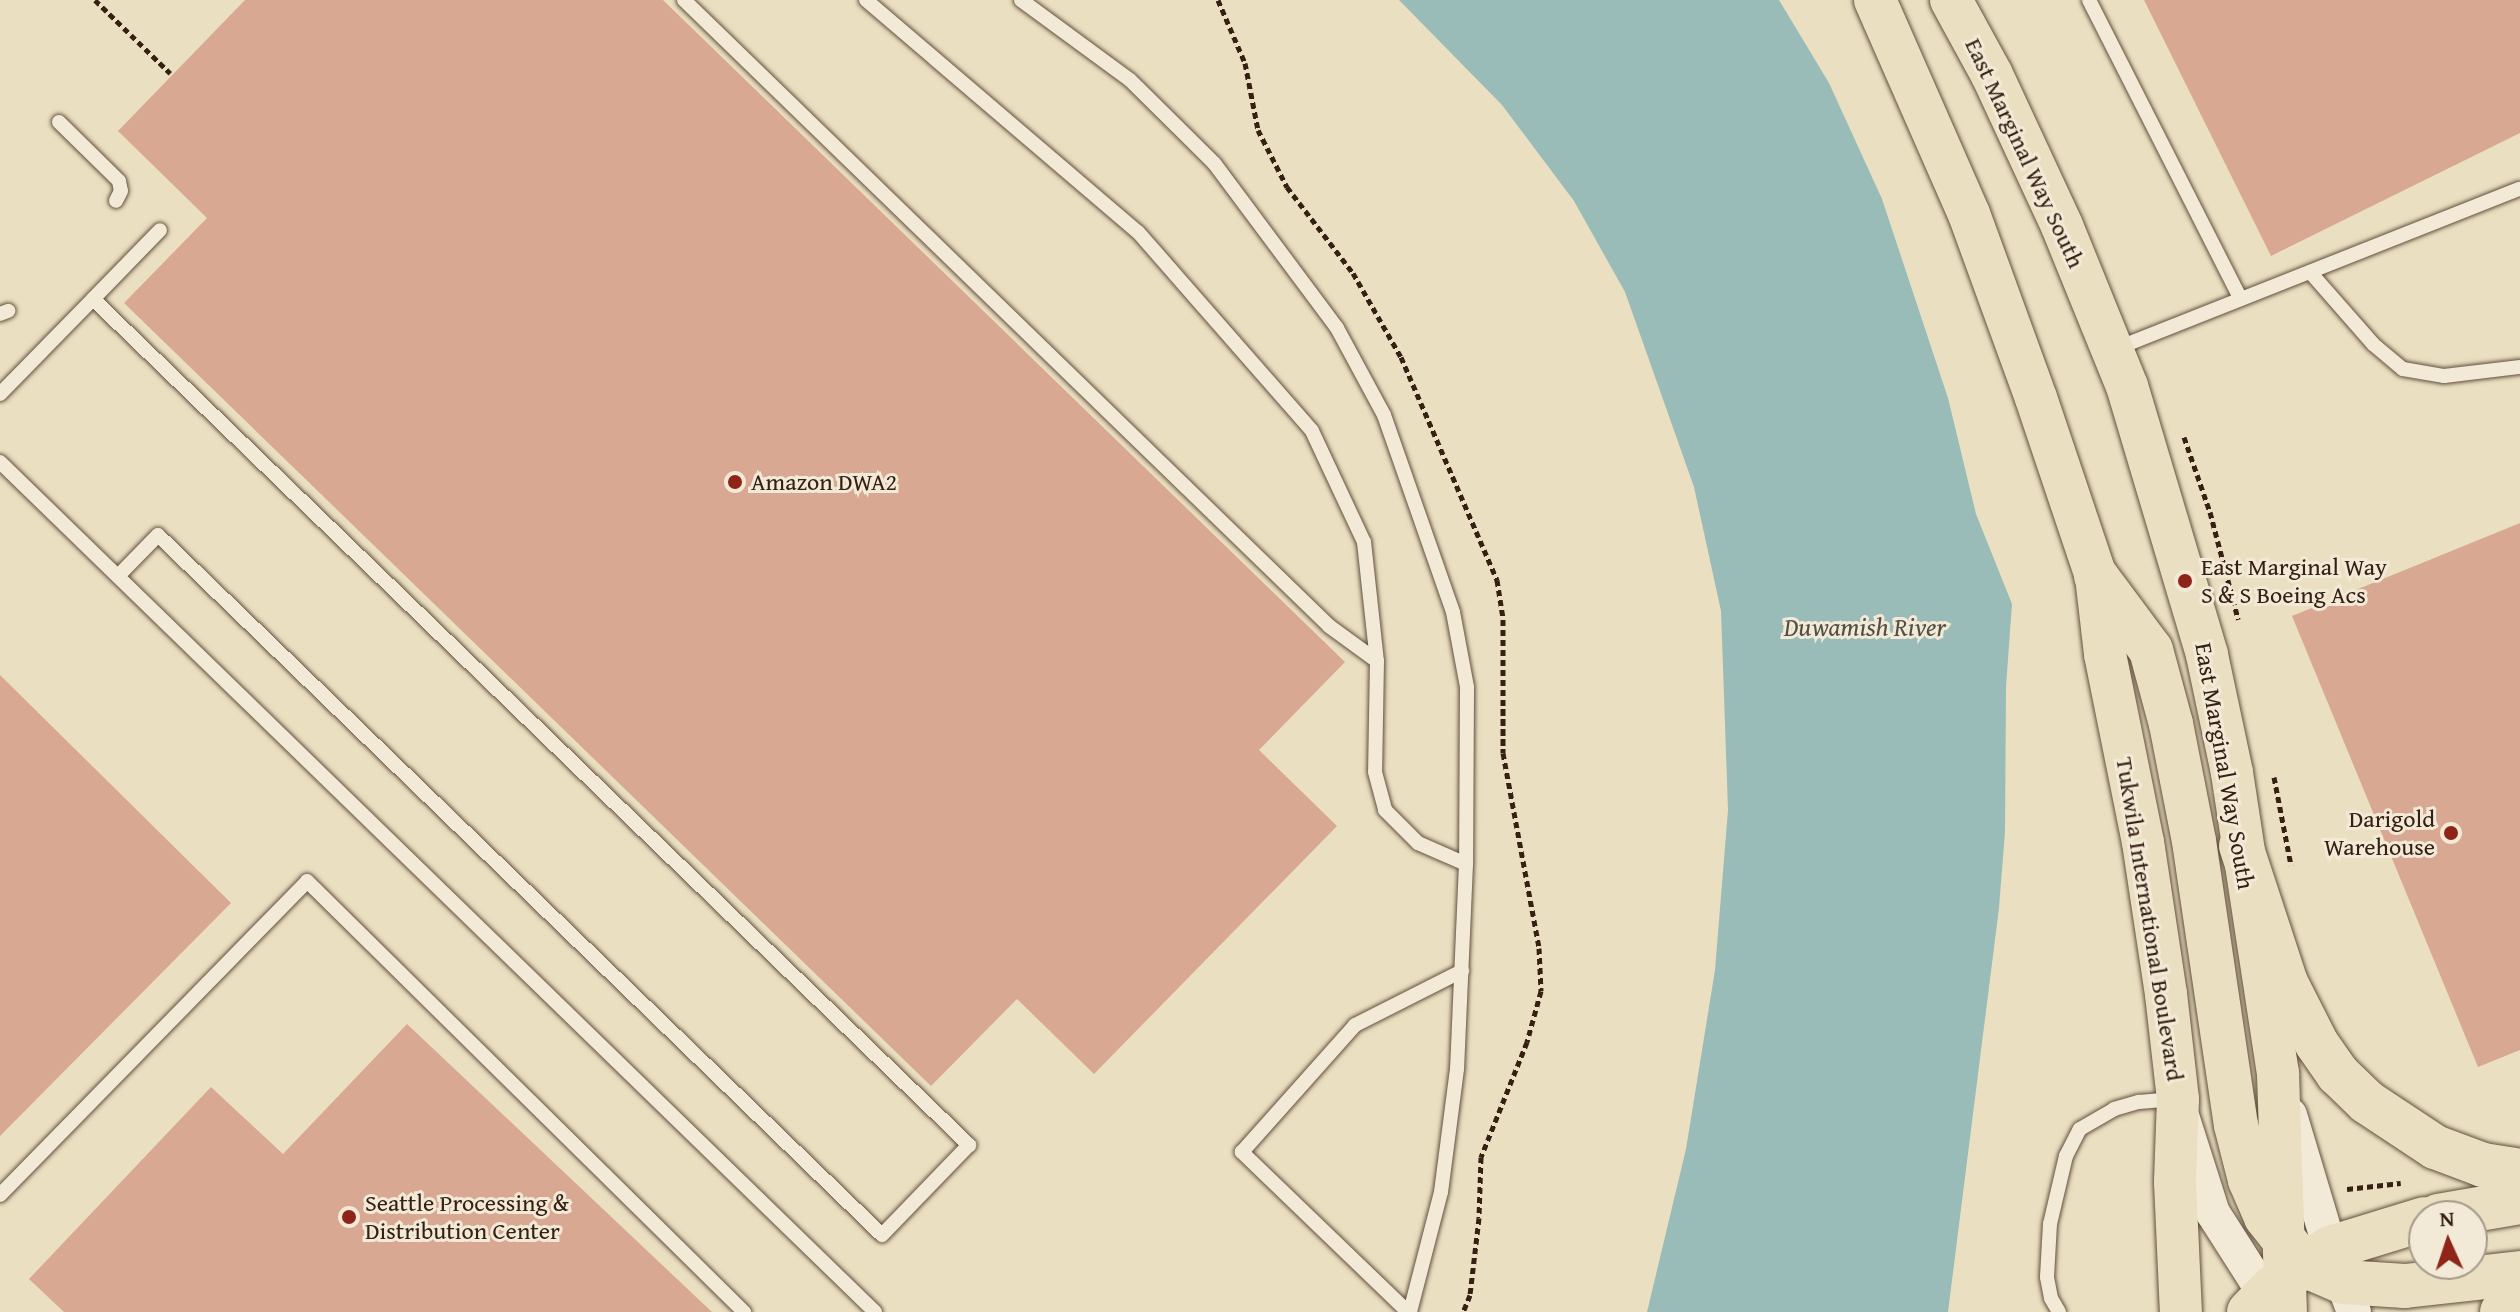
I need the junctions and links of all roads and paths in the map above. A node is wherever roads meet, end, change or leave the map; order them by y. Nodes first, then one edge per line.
1 (95, 0) edge
2 (684, 0) edge
3 (866, 0) edge
4 (1021, 0) edge
5 (1875, 0) edge
6 (1951, 0) edge
7 (2089, 0) edge
8 (170, 73) dead end
9 (59, 122) dead end
10 (2520, 189) edge
11 (116, 201) dead end
12 (160, 230) dead end
13 (2310, 272) junction
14 (93, 299) junction
15 (2241, 299) junction
16 (2113, 350) junction
17 (2520, 367) edge
18 (0, 394) edge
19 (0, 462) edge
20 (118, 576) junction
21 (2096, 576) junction
22 (1377, 661) junction
23 (2241, 846) junction
24 (1466, 864) junction
25 (1462, 971) junction
26 (2178, 1099) junction
27 (2520, 1171) edge
28 (0, 1195) edge
29 (2520, 1202) edge
30 (2488, 1207) edge
31 (2408, 1228) edge
32 (2520, 1273) edge
33 (2488, 1277) edge
34 (2458, 1280) edge
35 (2466, 1280) edge
36 (2298, 1286) edge
37 (2520, 1292) edge
38 (744, 1312) edge
39 (875, 1312) edge
40 (1409, 1312) edge
41 (2059, 1312) edge
42 (2181, 1312) edge
43 (2421, 1312) edge
44 (2502, 1312) edge

1 - 8 path
2 - 22 lane
3 - 22 lane
4 - 24 lane
5 - 21 main road
6 - 16 main road, East Marginal Way South
7 - 15 lane
9 - 11 lane
10 - 13 lane
12 - 14 lane
13 - 15 lane
13 - 17 lane
14 - 18 lane
14 - 20 lane
15 - 16 lane
16 - 23 main road, East Marginal Way South
19 - 20 lane
20 - 39 lane
21 - 26 main road, Tukwila International Boulevard
21 - 36 highway
22 - 24 lane
23 - 27 highway
23 - 36 main road, East Marginal Way South
24 - 25 lane
25 - 40 lane
25 - 40 lane
26 - 36 street
26 - 41 lane
26 - 42 main road, Tukwila International Boulevard
28 - 38 lane
29 - 30 highway
31 - 36 highway
32 - 33 highway
34 - 36 highway
35 - 43 highway
37 - 44 highway

